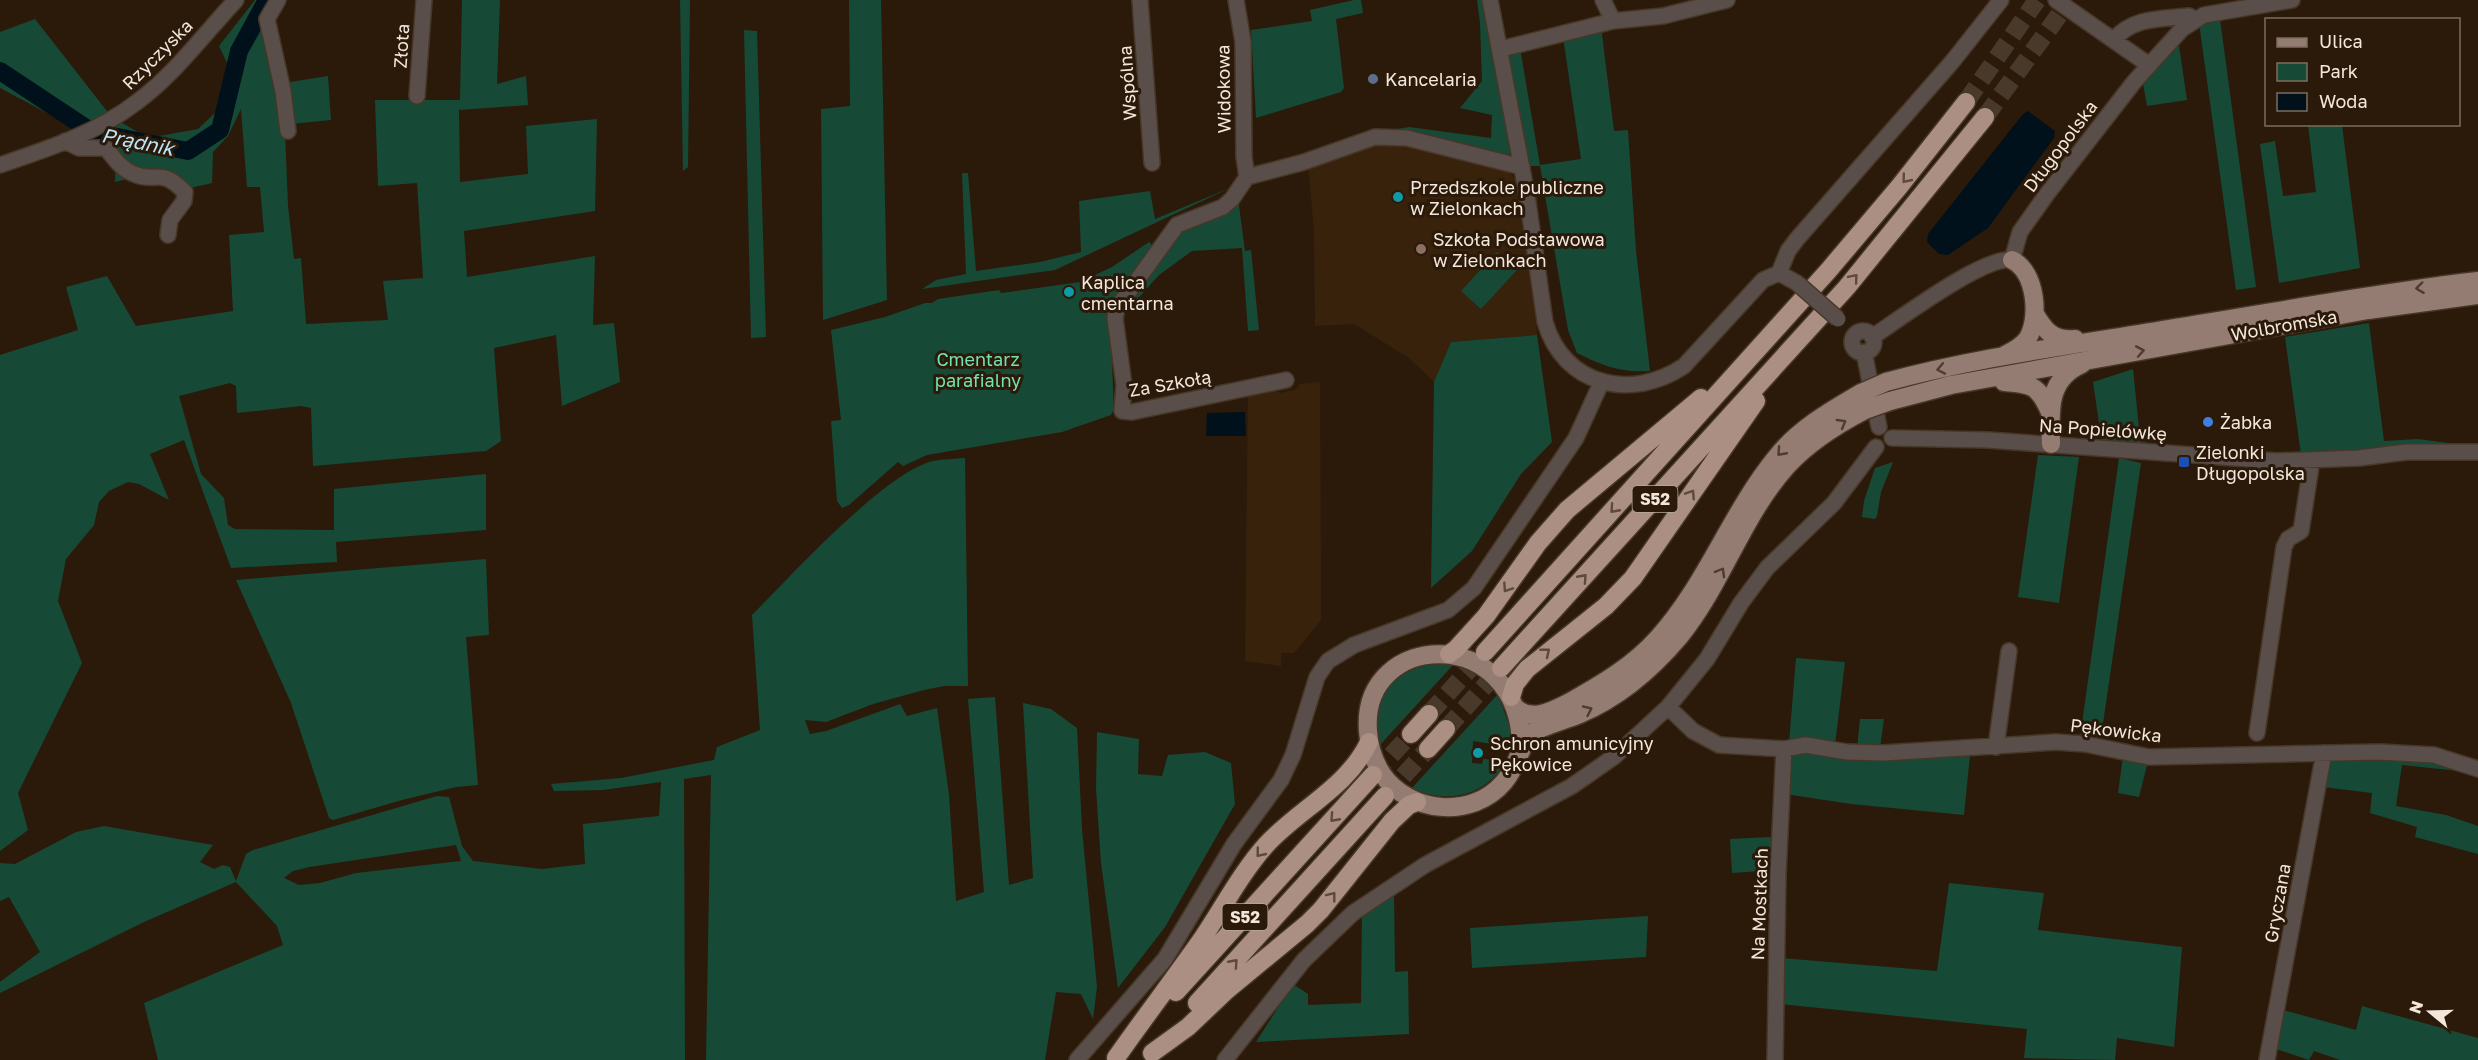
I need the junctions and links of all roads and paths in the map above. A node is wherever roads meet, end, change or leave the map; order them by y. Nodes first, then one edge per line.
1 (236, 0) edge
2 (278, 0) edge
3 (424, 0) edge
4 (1140, 0) edge
5 (1236, 0) edge
6 (1491, 0) edge
7 (1603, 0) edge
8 (1727, 0) edge
9 (2001, 0) edge
10 (2056, 0) edge
11 (2292, 0) edge
12 (2194, 19) junction
13 (1613, 21) junction
14 (2114, 40) junction
15 (1500, 49) junction
16 (2149, 65) junction
17 (417, 96) dead end
18 (1966, 102) tunnel mouth
19 (1985, 117) tunnel mouth
20 (288, 131) dead end
21 (65, 141) junction
22 (1152, 163) dead end
23 (0, 165) edge
24 (1522, 167) junction
25 (1247, 177) junction
26 (168, 235) dead end
27 (2012, 260) junction
28 (1779, 273) junction
29 (2478, 280) edge
30 (2478, 296) edge
31 (2035, 314) junction
32 (1808, 329) junction
33 (1855, 335) junction
34 (1872, 336) junction
35 (2113, 338) junction
36 (1864, 352) junction
37 (1752, 357) junction
38 (1997, 359) junction
39 (2091, 360) junction
40 (1286, 380) dead end
41 (1980, 380) junction
42 (1602, 381) junction
43 (1863, 401) junction
44 (2050, 412) junction
45 (1878, 427) junction
46 (1892, 438) junction
47 (2051, 444) junction
48 (1876, 447) junction
49 (2478, 452) edge
50 (2312, 460) junction
51 (2009, 651) dead end
52 (1485, 652) tunnel mouth
53 (1449, 654) junction
54 (1501, 668) tunnel mouth
55 (1513, 703) junction
56 (1668, 707) junction
57 (1429, 714) tunnel mouth
58 (1446, 729) tunnel mouth
59 (2257, 733) dead end
60 (1411, 734) tunnel mouth
61 (1369, 742) junction
62 (1521, 747) junction
63 (1996, 747) junction
64 (1428, 749) tunnel mouth
65 (1784, 749) junction
66 (2324, 753) junction
67 (2478, 769) edge
68 (1373, 775) tunnel mouth
69 (1385, 796) tunnel mouth
70 (1417, 802) junction
71 (1149, 1057) edge
72 (1115, 1059) edge
73 (1077, 1060) edge
74 (1226, 1060) edge
75 (1775, 1060) edge
76 (2267, 1060) edge

1 - 21 street, Rzyczyska
2 - 20 street
3 - 17 street, Złota
4 - 22 street, Wspólna
5 - 25 street, Widokowa
6 - 15 street
7 - 13 street
8 - 13 street
9 - 28 street
10 - 14 street
11 - 12 street
12 - 14 street
12 - 16 street, Długopolska
13 - 15 street
14 - 16 street
15 - 24 street
16 - 27 street, Długopolska
18 -> 37 highway, S52
32 -> 19 highway, S52
21 - 23 street, Rzyczyska
21 - 26 street
24 - 25 street
24 - 42 street
25 - 40 street, Za Szkołą
27 - 31 main road
27 - 34 street
28 - 33 street, bridge
28 - 42 street
29 -> 35 main road, Wolbromska
39 -> 30 main road, Wolbromska
31 - 35 main road
31 - 38 main road
54 -> 32 highway, S52
55 -> 32 highway
33 - 34 street
33 - 36 street
34 - 36 street
35 - 38 main road
36 - 45 street
37 -> 52 highway, S52
37 -> 53 highway
38 -> 43 main road, bridge
39 - 41 main road, Wolbromska
39 - 44 main road
41 - 43 main road, Wolbromska, bridge
41 - 44 main road
42 - 73 street
43 -> 55 main road
62 -> 43 main road
44 - 47 main road
45 - 46 street
45 - 48 street
46 - 47 street, Na Popielówkę
46 - 48 street
47 - 50 street, Na Popielówkę
48 - 56 street
49 - 50 street, Na Popielówkę
50 - 59 street
51 - 63 street
53 - 55 main road
53 - 61 main road
55 - 62 main road
56 - 65 street, Pękowicka
56 - 74 street
57 - 60 highway
58 - 64 highway
61 - 70 main road
61 -> 72 highway
62 - 70 main road
63 - 65 street, Pękowicka
63 - 66 street, Pękowicka
65 - 75 street, Na Mostkach
66 - 67 street, Pękowicka
66 - 76 street, Gryczana
68 -> 72 highway, S52
71 -> 69 highway, S52
71 -> 70 highway

